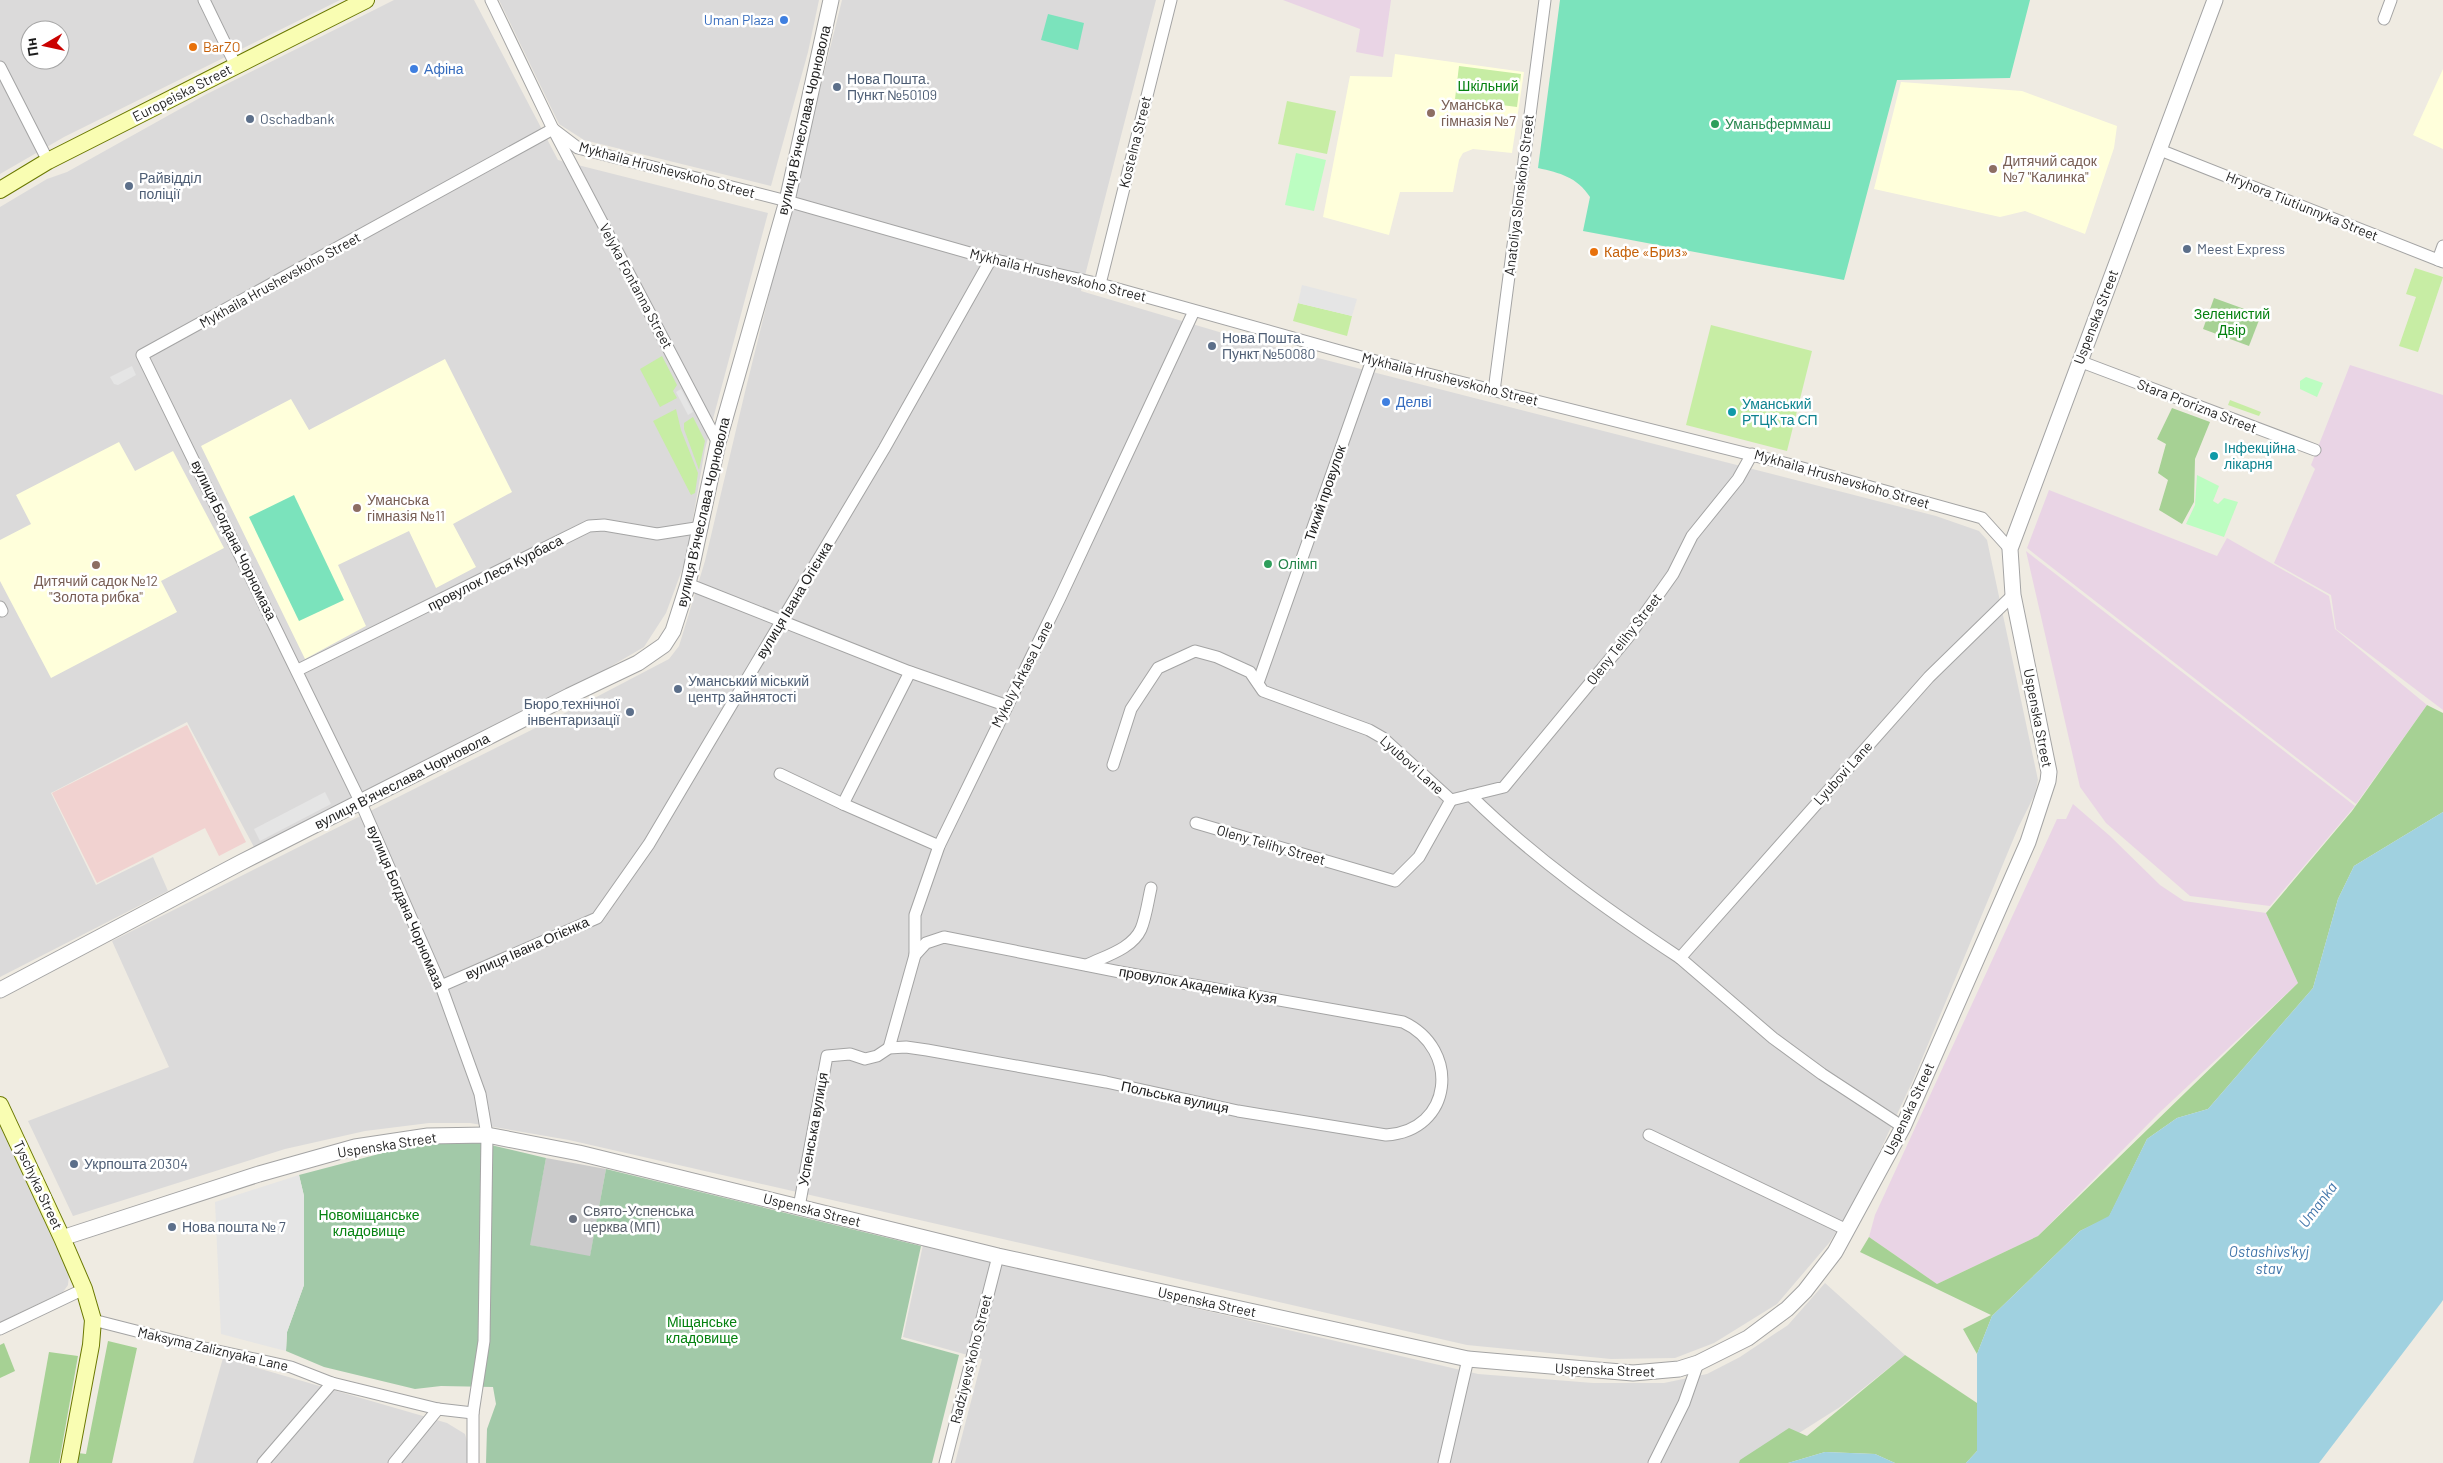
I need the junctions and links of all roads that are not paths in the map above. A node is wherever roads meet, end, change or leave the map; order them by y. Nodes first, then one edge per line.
1 (204, 0) edge
2 (366, 0) edge
3 (491, 0) edge
4 (831, 0) edge
5 (1170, 0) edge
6 (1545, 0) edge
7 (2215, 0) edge
8 (2391, 0) edge
9 (2384, 19) dead end
10 (236, 66) junction
11 (0, 67) edge
12 (553, 129) junction
13 (2160, 150) junction
14 (48, 161) junction
15 (0, 190) edge
16 (787, 201) junction
17 (2443, 246) edge
18 (991, 259) junction
19 (2440, 261) edge
20 (1100, 284) junction
21 (1194, 311) junction
22 (142, 355) joint
23 (1372, 360) junction
24 (2079, 361) junction
25 (1494, 391) junction
26 (718, 442) junction
27 (2315, 450) dead end
28 (1752, 454) junction
29 (702, 527) junction
30 (2010, 549) junction
31 (688, 584) junction
32 (2012, 595) junction
33 (781, 622) junction
34 (298, 670) junction
35 (910, 672) junction
36 (1258, 683) junction
37 (1006, 706) junction
38 (1112, 765) dead end
39 (780, 774) dead end
40 (1470, 796) junction
41 (1451, 800) junction
42 (361, 802) junction
43 (843, 804) junction
44 (1196, 823) dead end
45 (939, 846) junction
46 (1151, 888) dead end
47 (915, 955) junction
48 (1680, 958) junction
49 (1087, 965) junction
50 (441, 986) junction
51 (0, 990) edge
52 (888, 1048) junction
53 (1441, 1090) joint
54 (0, 1105) edge
55 (1903, 1127) junction
56 (487, 1135) junction
57 (1649, 1135) dead end
58 (799, 1207) junction
59 (1847, 1230) junction
60 (62, 1238) junction
61 (998, 1256) junction
62 (84, 1289) junction
63 (93, 1320) junction
64 (0, 1329) edge
65 (1468, 1360) junction
66 (1698, 1362) junction
67 (332, 1383) junction
68 (438, 1409) junction
69 (474, 1413) junction
70 (69, 1463) edge
71 (263, 1463) edge
72 (394, 1463) edge
73 (472, 1463) edge
74 (945, 1463) edge
75 (1444, 1463) edge
76 (1654, 1463) edge

1 - 10 street
2 - 10 main road, Europeiska Street
3 - 12 street, Velyka Fontanna Street
4 - 16 street, вулиця В’ячеслава Чорновола
5 - 20 street, Kostelna Street
6 - 25 street, Anatoliya Slonskoho Street
7 - 13 street, Uspenska Street
8 - 9 street
10 - 14 main road, Europeiska Street
11 - 14 street
12 - 16 street, Mykhaila Hrushevskoho Street
12 - 22 street, Mykhaila Hrushevskoho Street
12 - 26 street, Velyka Fontanna Street
13 - 19 street, Hryhora Tiutiunnyka Street
13 - 24 street, Uspenska Street
14 - 15 main road, Europeiska Street
16 - 18 street, Mykhaila Hrushevskoho Street
16 - 26 street, вулиця В’ячеслава Чорновола
17 - 19 street
18 - 20 street, Mykhaila Hrushevskoho Street
18 - 33 street, вулиця Івана Огієнка
20 - 21 street, Mykhaila Hrushevskoho Street
21 - 23 street, Mykhaila Hrushevskoho Street
21 - 37 street, Mykoly Arkasa Lane
22 - 34 street, вулиця Богдана Чорномаза
23 - 25 street, Mykhaila Hrushevskoho Street
23 - 36 street, Тихий провулок
24 - 27 street, Stara Prorizna Street
24 - 30 street, Uspenska Street
25 - 28 street, Mykhaila Hrushevskoho Street
26 - 29 street, вулиця В’ячеслава Чорновола
28 - 30 street, Mykhaila Hrushevskoho Street
28 - 40 street, Oleny Telihy Street
29 - 31 street, вулиця В’ячеслава Чорновола
29 - 34 street, провулок Леся Курбаса
30 - 32 street, Uspenska Street
31 - 33 street
31 - 42 street, вулиця В’ячеслава Чорновола
32 - 48 street, Lyubovi Lane
32 - 55 street, Uspenska Street
33 - 35 street
33 - 50 street, вулиця Івана Огієнка
34 - 42 street, вулиця Богдана Чорномаза
35 - 37 street
35 - 43 street
36 - 38 street, Lyubovi Lane
36 - 41 street, Lyubovi Lane
37 - 45 street, Mykoly Arkasa Lane
39 - 43 street
40 - 41 street, Lyubovi Lane
40 - 48 street
41 - 44 street, Oleny Telihy Street
42 - 50 street, вулиця Богдана Чорномаза
42 - 51 street, вулиця В’ячеслава Чорновола
43 - 45 street
45 - 47 street, Mykoly Arkasa Lane
46 - 49 street
47 - 49 street, провулок Академіка Кузя
47 - 52 street, Mykoly Arkasa Lane
48 - 55 street
49 - 53 street, провулок Академіка Кузя
50 - 56 street, вулиця Богдана Чорномаза
52 - 53 street, Польська вулиця
52 - 58 street, Успенська вулиця
54 - 60 main road, Tyschyka Street
55 - 59 street, Uspenska Street
56 - 58 street, Uspenska Street
56 - 60 street, Uspenska Street
56 - 69 street, вулиця Богдана Чорномаза
57 - 59 street
58 - 61 street, Uspenska Street
59 - 66 street, Uspenska Street
60 - 62 main road, Tyschyka Street
61 - 65 street, Uspenska Street
61 - 74 street, Radziyevsʹkoho Street
62 - 63 main road, Tyschyka Street
62 - 64 street
63 - 67 street, Maksyma Zaliznyaka Lane
63 - 70 main road
65 - 66 street, Uspenska Street
65 - 75 street
66 - 76 street
67 - 68 street, Maksyma Zaliznyaka Lane
67 - 71 street
68 - 69 street, Maksyma Zaliznyaka Lane
68 - 72 street
69 - 73 street, вулиця Богдана Чорномаза

